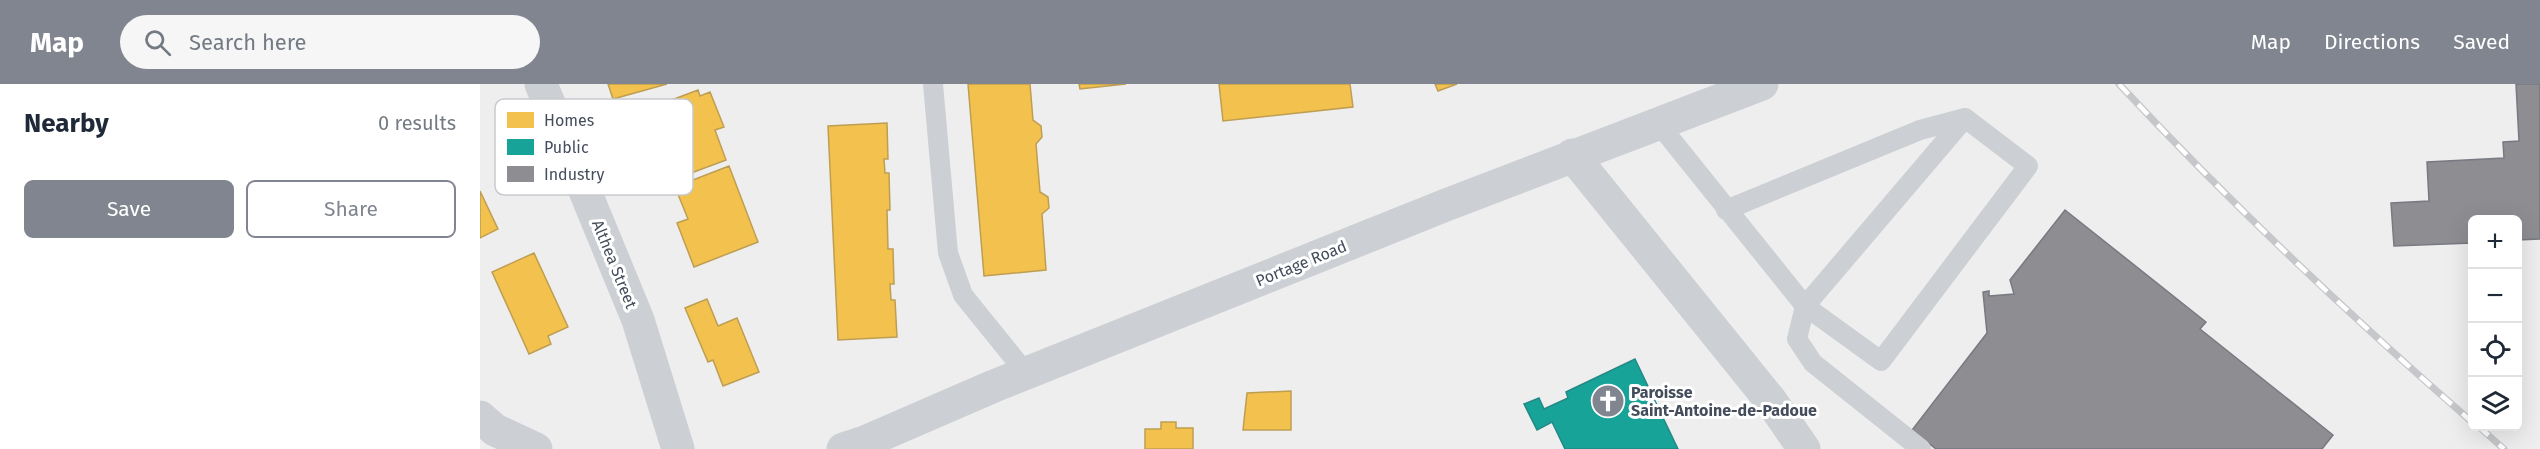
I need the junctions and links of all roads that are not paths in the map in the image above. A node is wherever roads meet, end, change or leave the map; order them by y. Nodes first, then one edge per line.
1 (541, 84) edge
2 (933, 84) edge
3 (1762, 84) edge
4 (547, 99) edge
5 (1965, 118) junction
6 (1658, 123) junction
7 (1572, 155) junction
8 (587, 195) edge
9 (1726, 210) junction
10 (1805, 306) junction
11 (1026, 374) junction
12 (480, 417) edge
13 (536, 449) edge
14 (678, 449) edge
15 (843, 449) edge
16 (1804, 449) edge
17 (1921, 449) edge

1 - 4 street, Althea Street
2 - 11 lane
3 - 6 street, Portage Road
5 - 9 lane
5 - 10 lane
5 - 10 lane
6 - 7 street, Portage Road
6 - 9 lane
7 - 11 street, Portage Road
7 - 16 street
8 - 14 street, Althea Street
9 - 10 lane
10 - 17 lane
11 - 15 street, Portage Road
12 - 13 street

